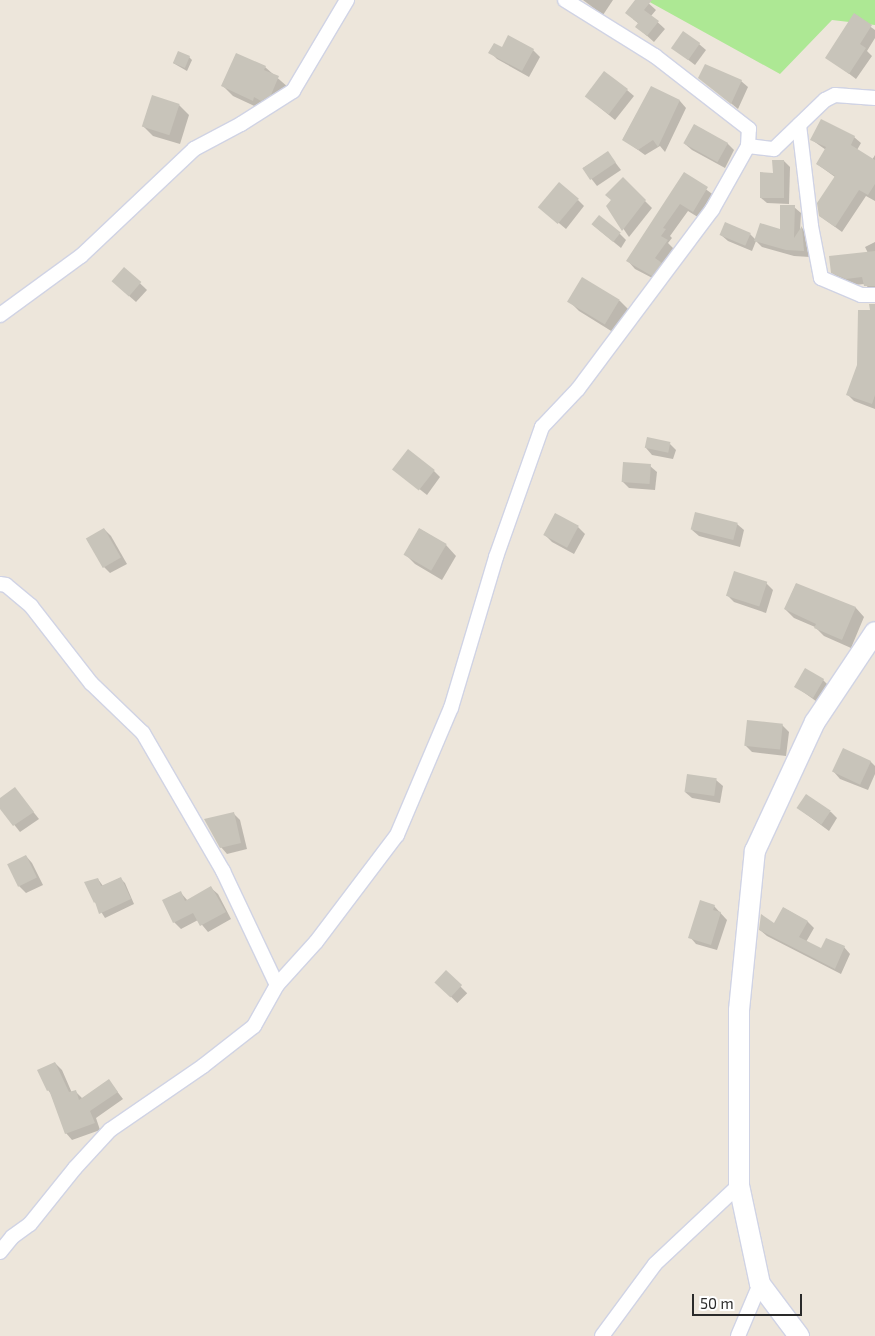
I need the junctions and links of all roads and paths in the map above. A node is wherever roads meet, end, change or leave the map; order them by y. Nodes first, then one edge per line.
1 (346, 0) edge
2 (565, 0) edge
3 (875, 98) edge
4 (799, 125) junction
5 (748, 146) junction
6 (875, 295) edge
7 (0, 315) edge
8 (0, 584) edge
9 (875, 632) edge
10 (277, 985) junction
11 (739, 1185) junction
12 (0, 1252) edge
13 (760, 1284) junction
14 (602, 1336) edge
15 (738, 1336) edge
16 (799, 1336) edge

1 - 7 street
2 - 5 street
3 - 4 street
4 - 5 street
4 - 6 street
5 - 10 street
8 - 10 street
9 - 11 street
10 - 12 street
11 - 13 street
11 - 14 street
13 - 15 street
13 - 16 street

